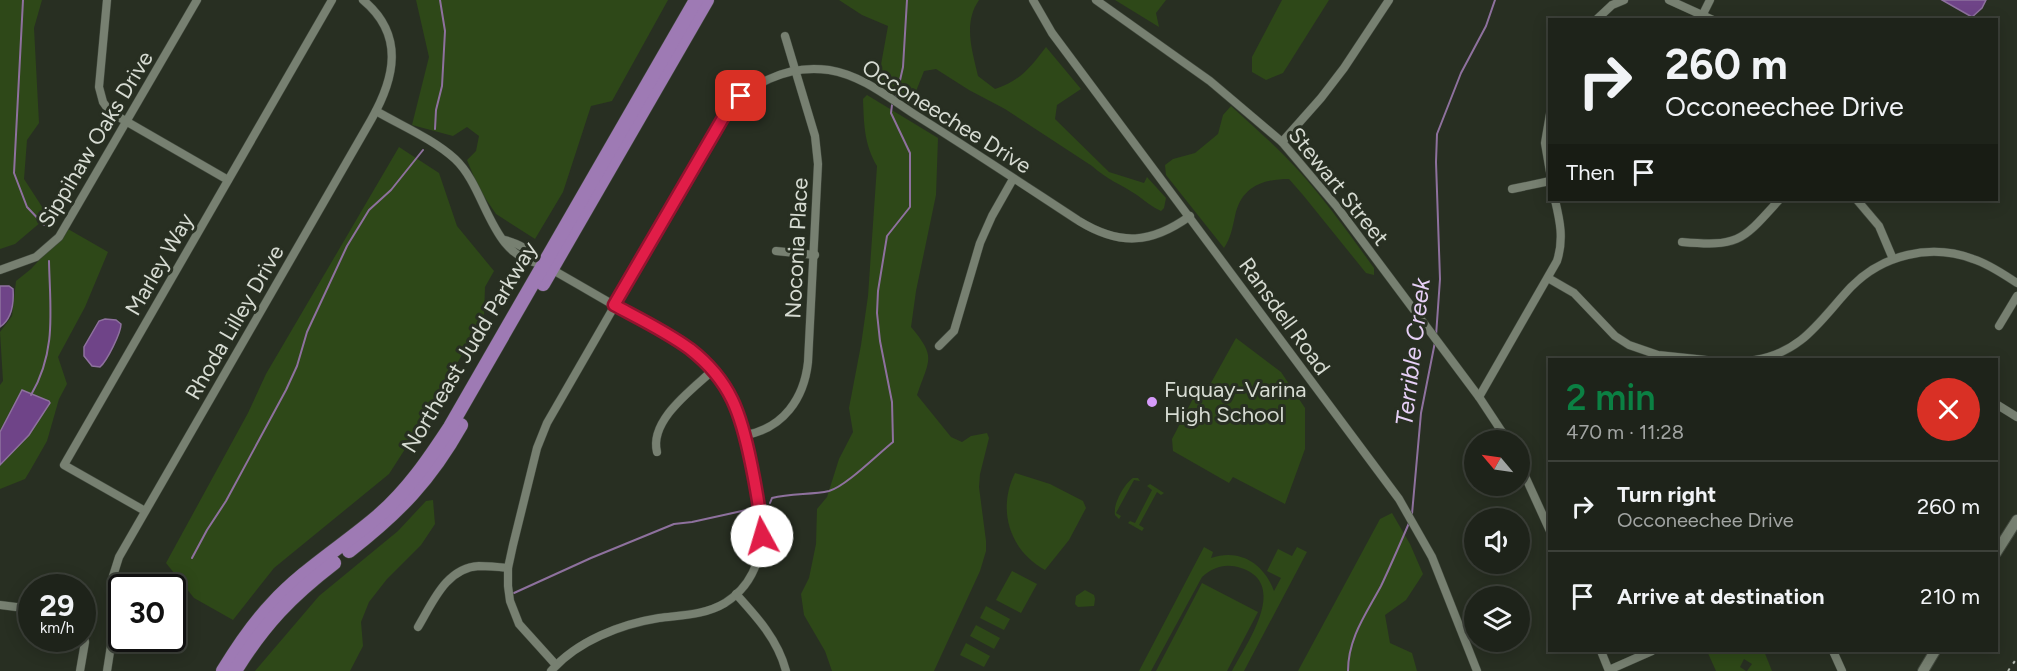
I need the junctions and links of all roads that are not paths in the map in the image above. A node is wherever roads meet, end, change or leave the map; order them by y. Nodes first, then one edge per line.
1 (107, 0) edge
2 (197, 0) edge
3 (332, 0) edge
4 (363, 0) edge
5 (696, 0) edge
6 (707, 0) edge
7 (1033, 0) edge
8 (1096, 0) edge
9 (1389, 0) edge
10 (1624, 0) edge
11 (1669, 0) edge
12 (1710, 0) edge
13 (1701, 17) edge
14 (1598, 18) edge
15 (784, 36) dead end
16 (795, 72) junction
17 (376, 111) junction
18 (126, 122) junction
19 (1548, 126) edge
20 (1282, 142) junction
21 (1548, 160) edge
22 (1013, 179) junction
23 (228, 180) junction
24 (1548, 181) edge
25 (1512, 189) dead end
26 (1555, 201) edge
27 (1778, 201) edge
28 (1858, 201) edge
29 (1190, 216) junction
30 (1682, 242) dead end
31 (776, 251) dead end
32 (815, 255) junction
33 (1893, 259) junction
34 (547, 266) junction
35 (0, 270) edge
36 (1548, 278) junction
37 (2017, 283) edge
38 (2017, 296) edge
39 (614, 305) junction
40 (1999, 326) dead end
41 (939, 346) dead end
42 (1687, 358) edge
43 (1762, 358) edge
44 (713, 370) junction
45 (1479, 397) junction
46 (1998, 405) edge
47 (2017, 417) edge
48 (1501, 430) edge
49 (746, 435) junction
50 (657, 452) dead end
51 (1530, 487) edge
52 (145, 511) junction
53 (2017, 520) edge
54 (1548, 527) edge
55 (1998, 551) edge
56 (508, 568) junction
57 (736, 594) junction
58 (0, 604) edge
59 (18, 607) edge
60 (418, 627) dead end
61 (83, 652) edge
62 (1601, 652) edge
63 (1650, 652) edge
64 (1833, 652) edge
65 (1934, 652) edge
66 (553, 668) edge
67 (1609, 670) edge
68 (80, 671) edge
69 (107, 671) edge
70 (223, 671) edge
71 (235, 671) edge
72 (786, 671) edge
73 (1477, 671) edge
74 (1842, 671) edge
75 (1923, 671) edge

1 - 18 street
2 - 18 street, Sippihaw Oaks Drive
3 - 23 street, Marley Way
4 - 17 street, Rhoda Lilley Drive
5 - 34 highway, Northeast Judd Parkway
6 - 34 highway, Northeast Judd Parkway
7 - 29 street, Ransdell Road
8 - 20 street, Stewart Street
9 - 20 street
10 - 14 street
11 - 13 street
12 - 13 street
15 - 16 street, Noconia Place
16 - 22 street, Occoneechee Drive
16 - 32 street, Noconia Place
16 - 39 street, Occoneechee Drive
17 - 34 street
17 - 52 street, Rhoda Lilley Drive
18 - 23 street
18 - 35 street, Sippihaw Oaks Drive
19 - 21 street
20 - 45 street, Stewart Street
22 - 29 street, Occoneechee Drive
22 - 41 street
23 - 52 street, Marley Way
24 - 25 street
26 - 36 street
27 - 30 street
28 - 33 street
29 - 73 street, Ransdell Road
31 - 32 street
32 - 49 street, Noconia Place
33 - 37 street
33 - 43 street
34 - 39 street
34 - 70 highway, Northeast Judd Parkway
34 - 71 highway, Northeast Judd Parkway
36 - 42 street
36 - 45 street
38 - 40 street
39 - 44 street
39 - 56 street, Occoneechee Drive
44 - 49 street
44 - 50 street
45 - 48 street, Stewart Street
46 - 47 street
49 - 57 street
51 - 54 street
52 - 69 street, Rhoda Lilley Drive
53 - 55 main road
56 - 60 street
56 - 66 street, Occoneechee Drive
57 - 66 street
57 - 72 street
58 - 59 street
61 - 68 street
62 - 67 street
63 - 67 street
64 - 74 street
65 - 75 main road

